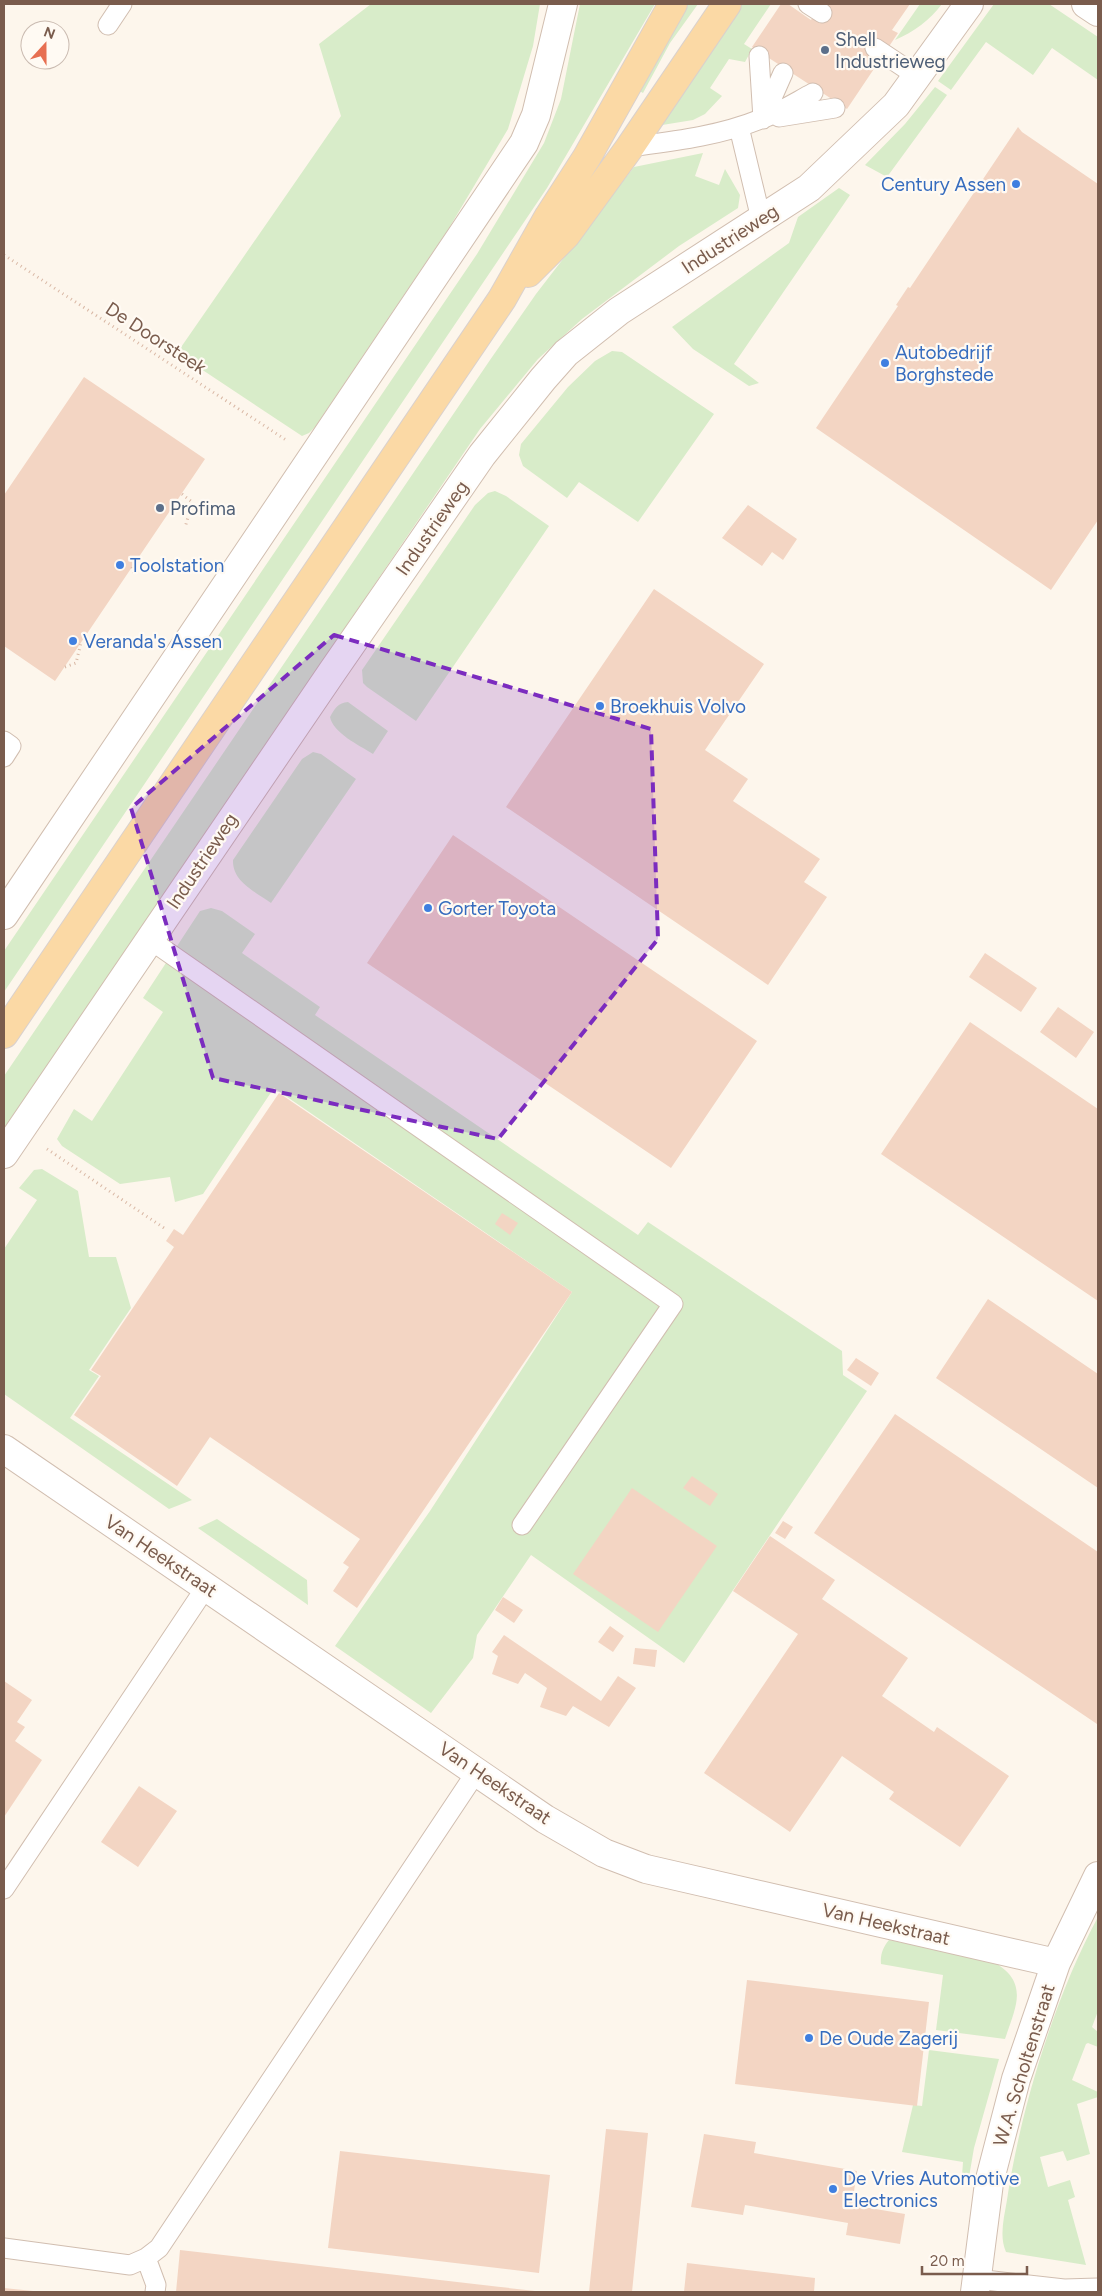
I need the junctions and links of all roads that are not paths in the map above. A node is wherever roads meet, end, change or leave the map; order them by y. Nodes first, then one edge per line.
1 (122, 4) edge
2 (562, 4) edge
3 (673, 4) edge
4 (727, 4) edge
5 (969, 4) edge
6 (1086, 4) edge
7 (1098, 12) edge
8 (108, 25) dead end
9 (875, 48) dead end
10 (759, 56) dead end
11 (783, 73) dead end
12 (917, 76) junction
13 (812, 93) dead end
14 (835, 108) dead end
15 (763, 119) junction
16 (739, 127) junction
17 (630, 147) junction
18 (761, 219) junction
19 (502, 299) junction
20 (4, 741) edge
21 (4, 757) edge
22 (4, 915) edge
23 (149, 939) junction
24 (4, 1034) edge
25 (4, 1154) edge
26 (4, 1448) edge
27 (522, 1525) dead end
28 (206, 1587) junction
29 (478, 1771) junction
30 (1098, 1876) edge
31 (4, 1889) edge
32 (1056, 1963) junction
33 (4, 2248) edge
34 (146, 2258) junction
35 (975, 2286) edge
36 (1098, 2288) edge
37 (1064, 2291) edge
38 (155, 2292) edge

1 - 8 lane
2 - 22 street
3 - 19 main road
4 - 17 main road
5 - 12 street, Industrieweg
6 - 7 street
9 - 12 lane
10 - 15 lane
11 - 15 lane
12 - 18 street, Industrieweg
13 - 15 lane
14 - 15 lane
15 - 16 lane
16 - 17 lane
16 - 18 lane
17 - 19 main road
18 - 23 street, Industrieweg
19 - 24 main road
20 - 21 lane
23 - 25 street, Industrieweg
23 - 27 lane
26 - 28 street, Van Heekstraat
28 - 29 street, Van Heekstraat
28 - 31 lane
29 - 32 street, Van Heekstraat
29 - 34 lane
30 - 32 street, W.A. Scholtenstraat
32 - 35 street, W.A. Scholtenstraat
33 - 34 lane
34 - 38 lane
35 - 37 lane
36 - 37 lane

